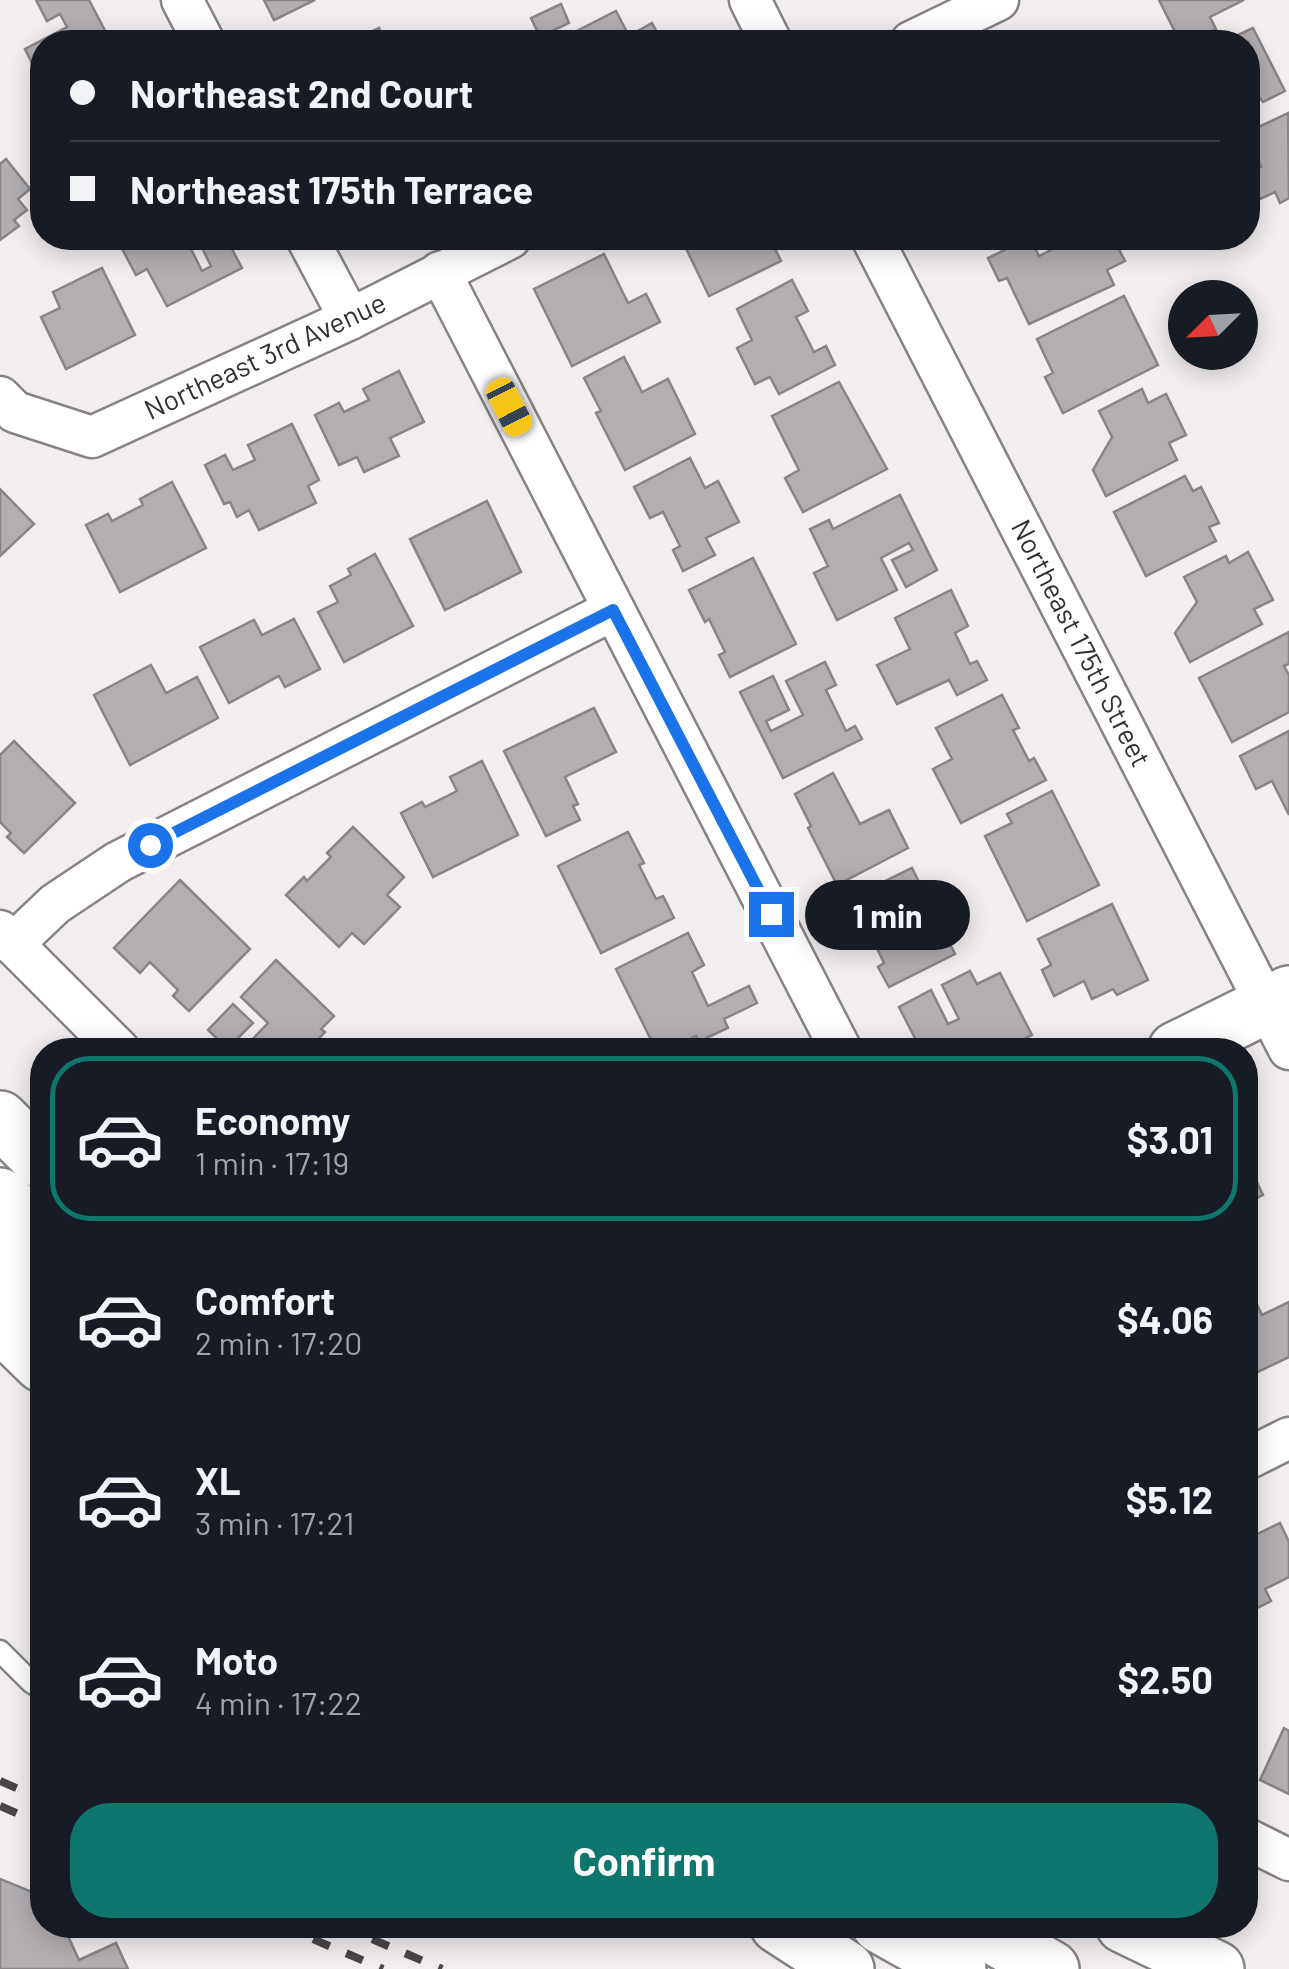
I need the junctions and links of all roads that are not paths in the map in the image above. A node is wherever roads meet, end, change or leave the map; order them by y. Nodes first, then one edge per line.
1 (182, 0) edge
2 (750, 0) edge
3 (998, 0) edge
4 (198, 30) edge
5 (766, 30) edge
6 (936, 30) edge
7 (313, 250) edge
8 (485, 250) edge
9 (878, 250) edge
10 (440, 272) junction
11 (350, 319) junction
12 (8, 404) edge
13 (613, 610) junction
14 (6, 937) edge
15 (1282, 1016) edge
16 (107, 1038) edge
17 (835, 1038) edge
18 (1213, 1038) edge
19 (0, 1119) edge
20 (30, 1149) edge
21 (0, 1196) edge
22 (30, 1225) edge
23 (0, 1262) edge
24 (30, 1291) edge
25 (0, 1324) edge
26 (30, 1353) edge
27 (1289, 1438) edge
28 (1258, 1454) edge
29 (0, 1651) edge
30 (30, 1681) edge
31 (1258, 1844) edge
32 (1289, 1860) edge
33 (798, 1938) edge
34 (903, 1938) edge
35 (997, 1938) edge
36 (1151, 1938) edge
37 (846, 1969) edge
38 (958, 1969) edge
39 (1051, 1969) edge
40 (1216, 1969) edge

1 - 4 street
2 - 5 street
3 - 6 street
7 - 11 street
8 - 10 street, Northeast 3rd Avenue
9 - 15 street, Northeast 175th Street
10 - 11 street, Northeast 3rd Avenue
10 - 13 street
11 - 12 street, Northeast 3rd Avenue
13 - 14 street
13 - 17 street
14 - 16 street
15 - 18 main road
19 - 20 main road
21 - 22 main road
23 - 24 main road
25 - 26 main road
27 - 28 street
29 - 30 lane
31 - 32 street
33 - 37 main road
34 - 38 main road
35 - 39 main road
36 - 40 main road

